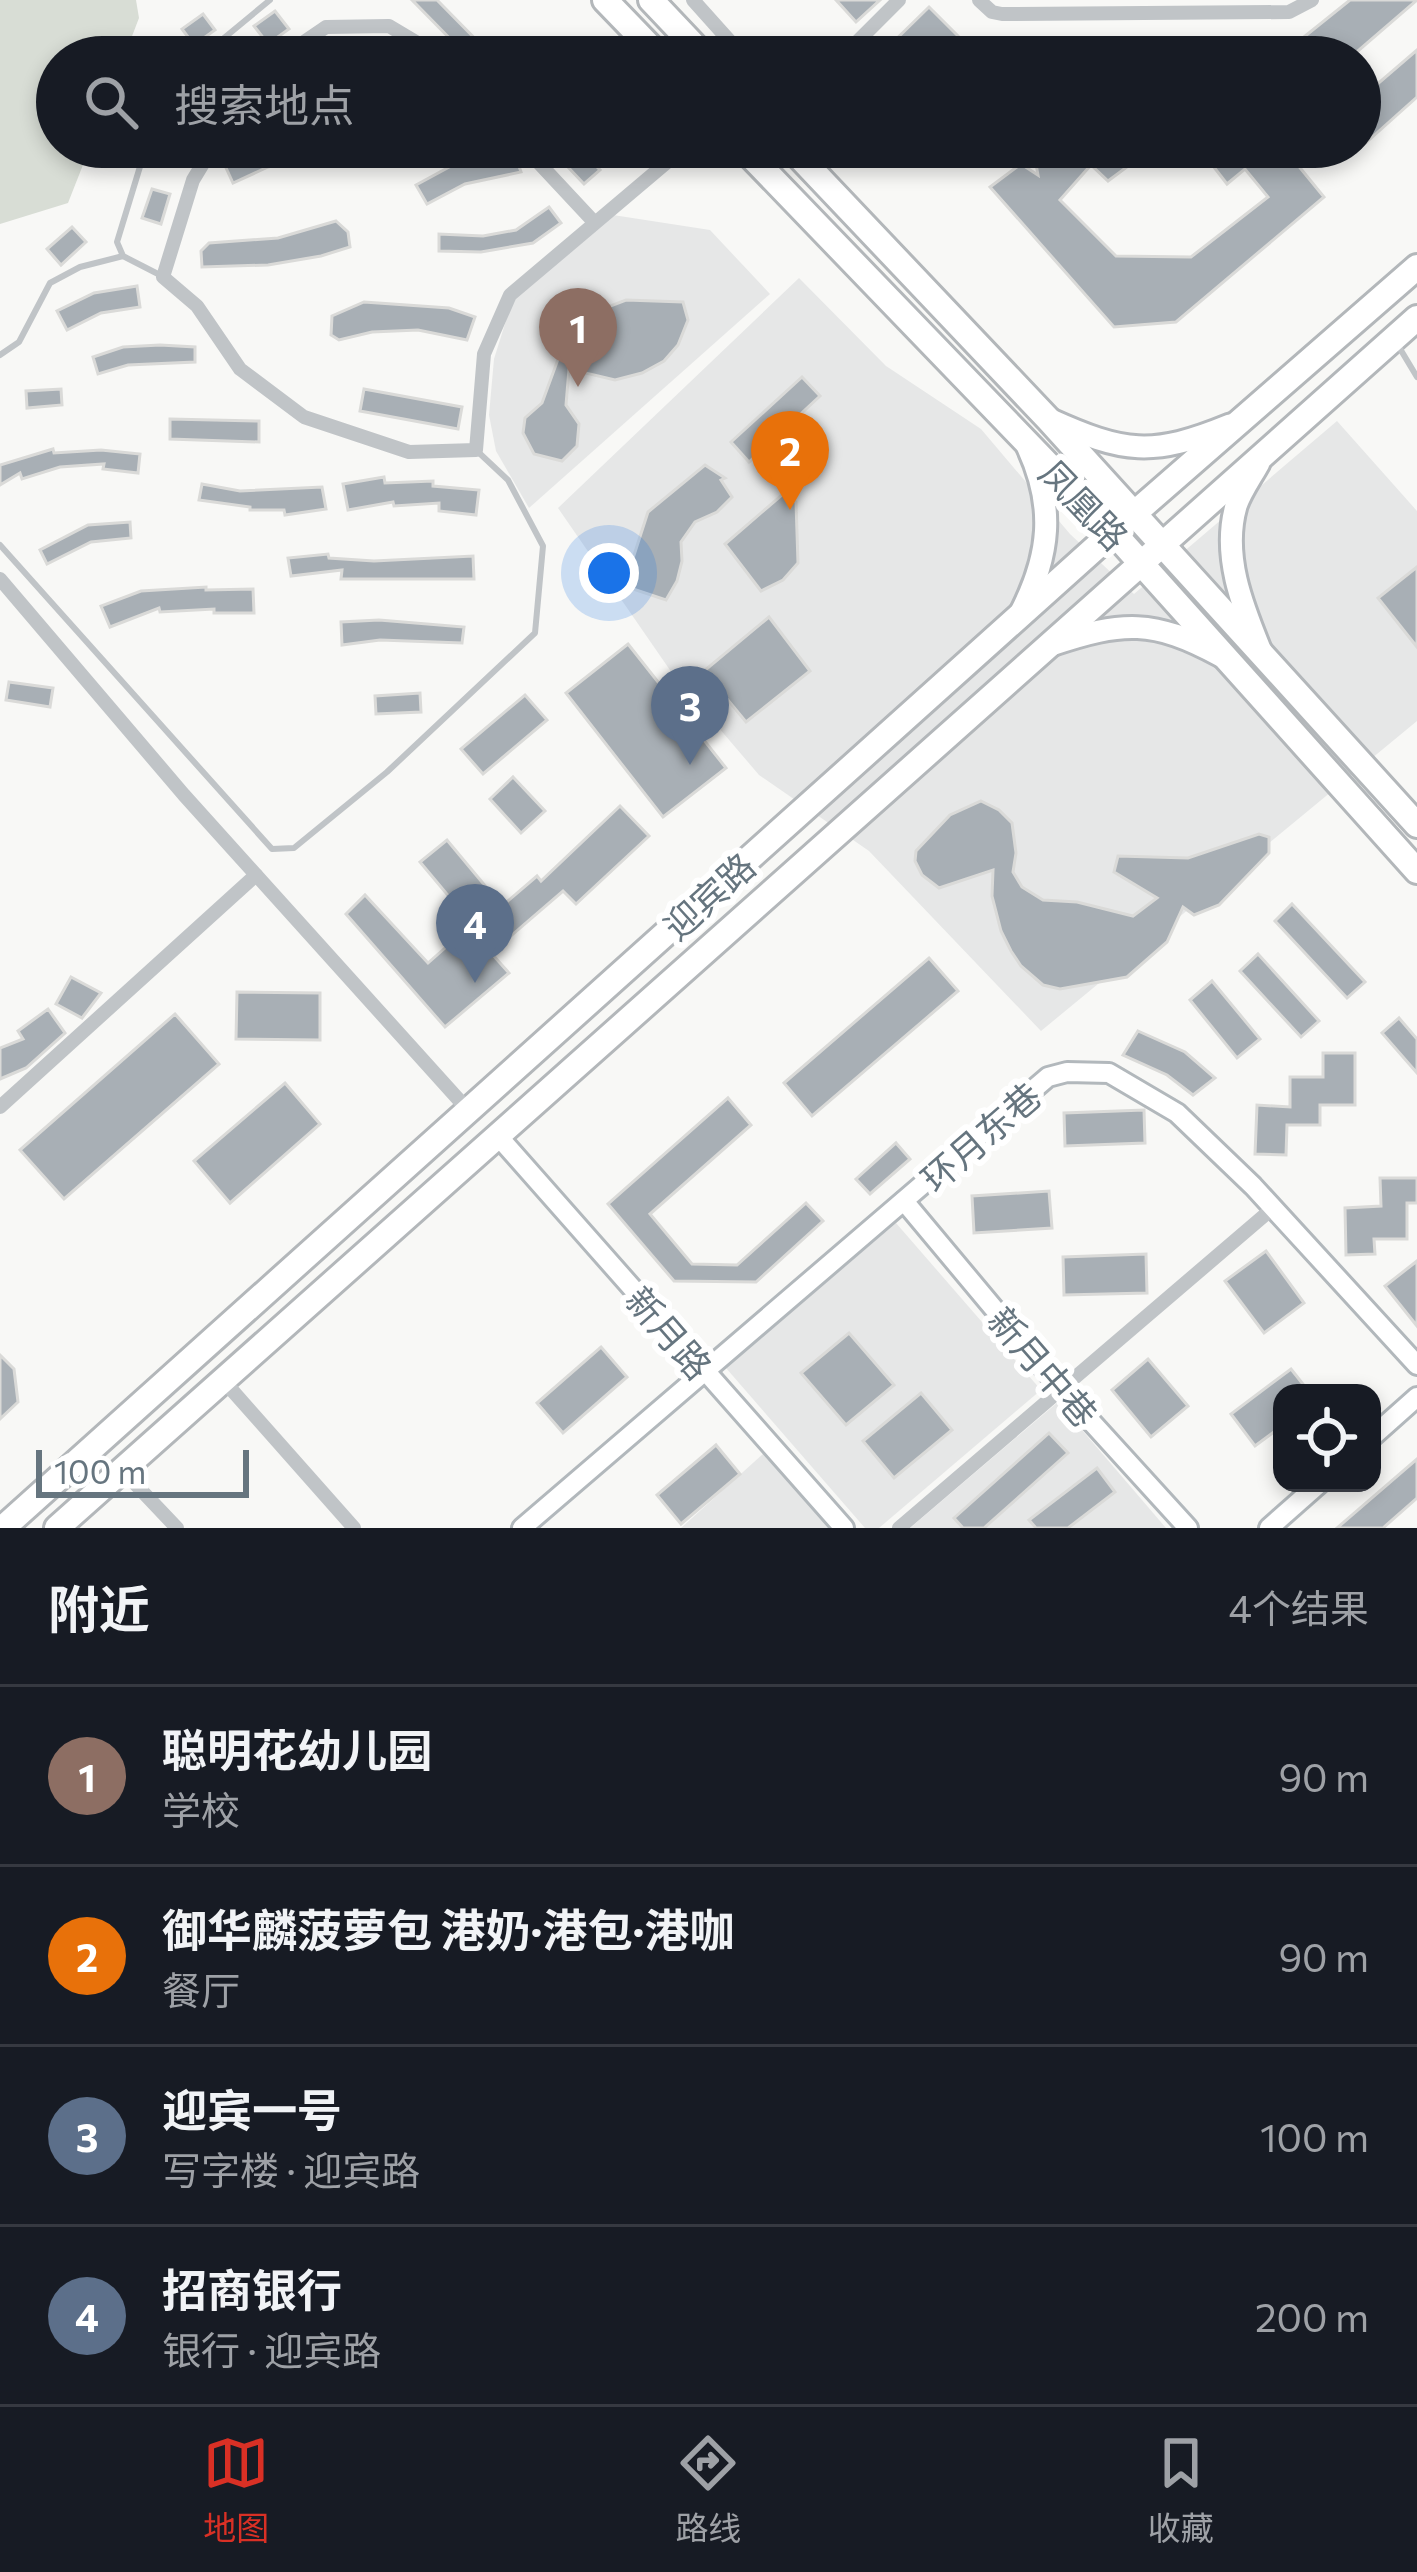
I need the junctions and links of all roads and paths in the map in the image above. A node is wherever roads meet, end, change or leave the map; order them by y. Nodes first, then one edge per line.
1 (270, 0) edge
2 (605, 0) edge
3 (651, 0) edge
4 (693, 0) edge
5 (898, 0) edge
6 (979, 0) edge
7 (1312, 0) edge
8 (226, 36) edge
9 (313, 36) edge
10 (406, 36) edge
11 (640, 36) edge
12 (685, 36) edge
13 (725, 36) edge
14 (863, 36) edge
15 (140, 168) edge
16 (200, 168) edge
17 (544, 168) edge
18 (660, 168) edge
19 (762, 168) edge
20 (810, 168) edge
21 (594, 222) junction
22 (123, 256) junction
23 (1417, 267) edge
24 (163, 277) junction
25 (1417, 318) edge
26 (1394, 339) junction
27 (0, 355) edge
28 (1417, 377) edge
29 (1048, 418) junction
30 (1241, 420) junction
31 (1026, 442) junction
32 (476, 450) junction
33 (1265, 452) junction
34 (1133, 514) junction
35 (1113, 532) junction
36 (1160, 544) junction
37 (0, 545) edge
38 (1140, 562) junction
39 (0, 580) edge
40 (1020, 615) junction
41 (1045, 647) junction
42 (1262, 655) junction
43 (1227, 659) junction
44 (1417, 825) edge
45 (1417, 872) edge
46 (256, 875) junction
47 (0, 1107) edge
48 (468, 1110) junction
49 (497, 1135) junction
50 (904, 1202) junction
51 (1273, 1208) junction
52 (1417, 1365) edge
53 (705, 1371) junction
54 (223, 1380) junction
55 (1061, 1389) junction
56 (1417, 1397) edge
57 (1381, 1429) edge
58 (122, 1470) junction
59 (1310, 1492) edge
60 (3, 1528) edge
61 (56, 1528) edge
62 (177, 1528) edge
63 (354, 1528) edge
64 (522, 1528) edge
65 (844, 1528) edge
66 (899, 1528) edge
67 (1188, 1528) edge
68 (1269, 1528) edge

1 - 8 lane
2 - 11 highway
3 - 12 highway
4 - 13 street
5 - 14 street
6 - 7 street
9 - 10 street
15 - 22 lane
16 - 24 street
17 - 21 street
18 - 21 street
19 - 31 highway, 凤凰路
20 - 29 highway, 凤凰路
21 - 32 street
22 - 24 lane
22 - 27 lane
23 - 30 highway, 迎宾路
24 - 32 street
25 - 26 highway, 迎宾路
26 - 28 lane
26 - 33 highway, 迎宾路
29 - 30 main road
29 - 34 highway, 凤凰路
30 - 34 highway, 迎宾路
31 - 35 highway, 凤凰路
31 - 40 main road
32 - 37 lane
33 - 36 highway, 迎宾路
33 - 42 main road
34 - 35 highway, 迎宾路
34 - 36 highway, 凤凰路
35 - 38 highway, 凤凰路
35 - 40 highway, 迎宾路
36 - 38 highway, 迎宾路
36 - 42 highway, 凤凰路
38 - 41 highway, 迎宾路
38 - 43 highway, 凤凰路
39 - 46 street
40 - 48 highway, 迎宾路
41 - 43 main road
41 - 49 highway, 迎宾路
42 - 44 highway, 凤凰路
43 - 45 highway, 凤凰路
46 - 47 street
46 - 48 street
48 - 60 highway, 迎宾路
49 - 53 street, 新月路
49 - 54 highway, 迎宾路
50 - 51 street, 环月东巷
50 - 53 street, 环月东巷
50 - 55 street, 新月中巷
51 - 52 street, 环月东巷
51 - 55 street
53 - 64 street, 环月东巷
53 - 65 street, 新月路
54 - 58 highway, 迎宾路
54 - 63 street
55 - 66 street
55 - 67 street, 新月中巷
56 - 57 street
58 - 61 highway, 迎宾路
58 - 62 street
59 - 68 street

